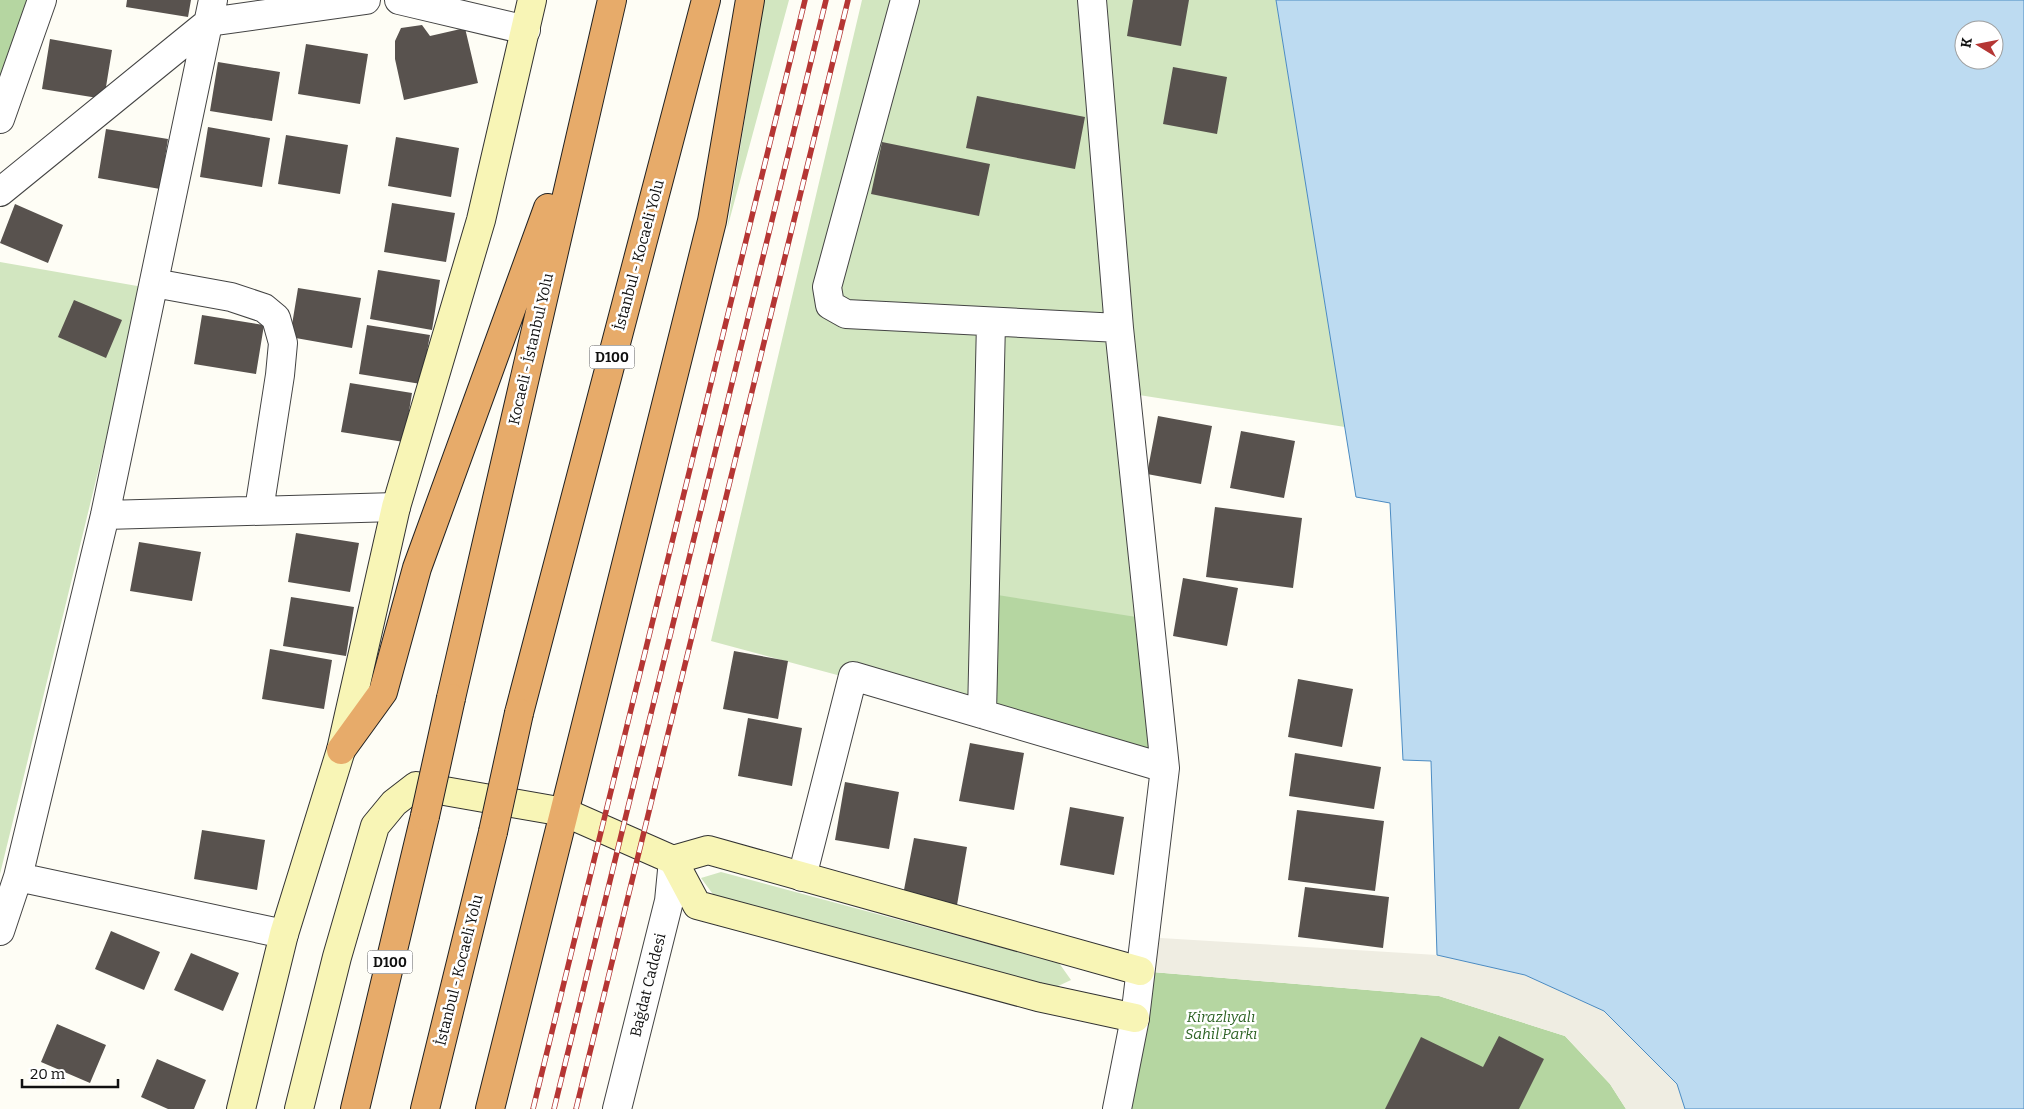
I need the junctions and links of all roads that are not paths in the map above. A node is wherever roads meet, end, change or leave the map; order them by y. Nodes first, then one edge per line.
1 (42, 0) edge
2 (366, 0) edge
3 (399, 0) edge
4 (532, 0) edge
5 (612, 0) edge
6 (706, 0) edge
7 (750, 0) edge
8 (905, 0) edge
9 (1092, 0) edge
10 (211, 11) edge
11 (526, 30) junction
12 (588, 98) junction
13 (0, 119) edge
14 (0, 192) edge
15 (154, 283) junction
16 (992, 322) junction
17 (1119, 328) junction
18 (396, 507) junction
19 (259, 510) junction
20 (105, 515) junction
21 (982, 714) junction
22 (341, 750) junction
23 (1165, 768) junction
24 (564, 812) junction
25 (672, 860) junction
26 (18, 877) junction
27 (802, 877) junction
28 (0, 931) edge
29 (284, 934) junction
30 (1140, 971) junction
31 (1135, 1018) junction
32 (241, 1109) edge
33 (299, 1109) edge
34 (355, 1109) edge
35 (425, 1109) edge
36 (490, 1109) edge
37 (617, 1109) edge
38 (1117, 1109) edge

1 - 13 street
2 - 10 street
3 - 11 street
4 - 11 street
5 - 12 highway, Kocaeli - İstanbul Yolu / D100
6 - 35 highway, İstanbul - Kocaeli Yolu / D100, bridge
7 - 24 highway
8 - 16 street
9 - 17 street
10 - 14 street
10 - 15 street
11 - 18 street
12 - 22 highway
12 - 34 highway, Kocaeli - İstanbul Yolu / D100, bridge
15 - 19 street
15 - 20 street
16 - 17 street
16 - 21 street
17 - 23 street
18 - 19 street
18 - 22 street
19 - 20 street
20 - 26 street
21 - 23 street
21 - 27 street
22 - 29 street
23 - 30 street
24 - 25 street
24 - 33 street
24 - 36 highway
25 - 27 street
25 - 31 street
25 - 37 street, Bağdat Caddesi
26 - 28 street
26 - 29 street
27 - 30 street
29 - 32 street
30 - 31 street
31 - 38 street

